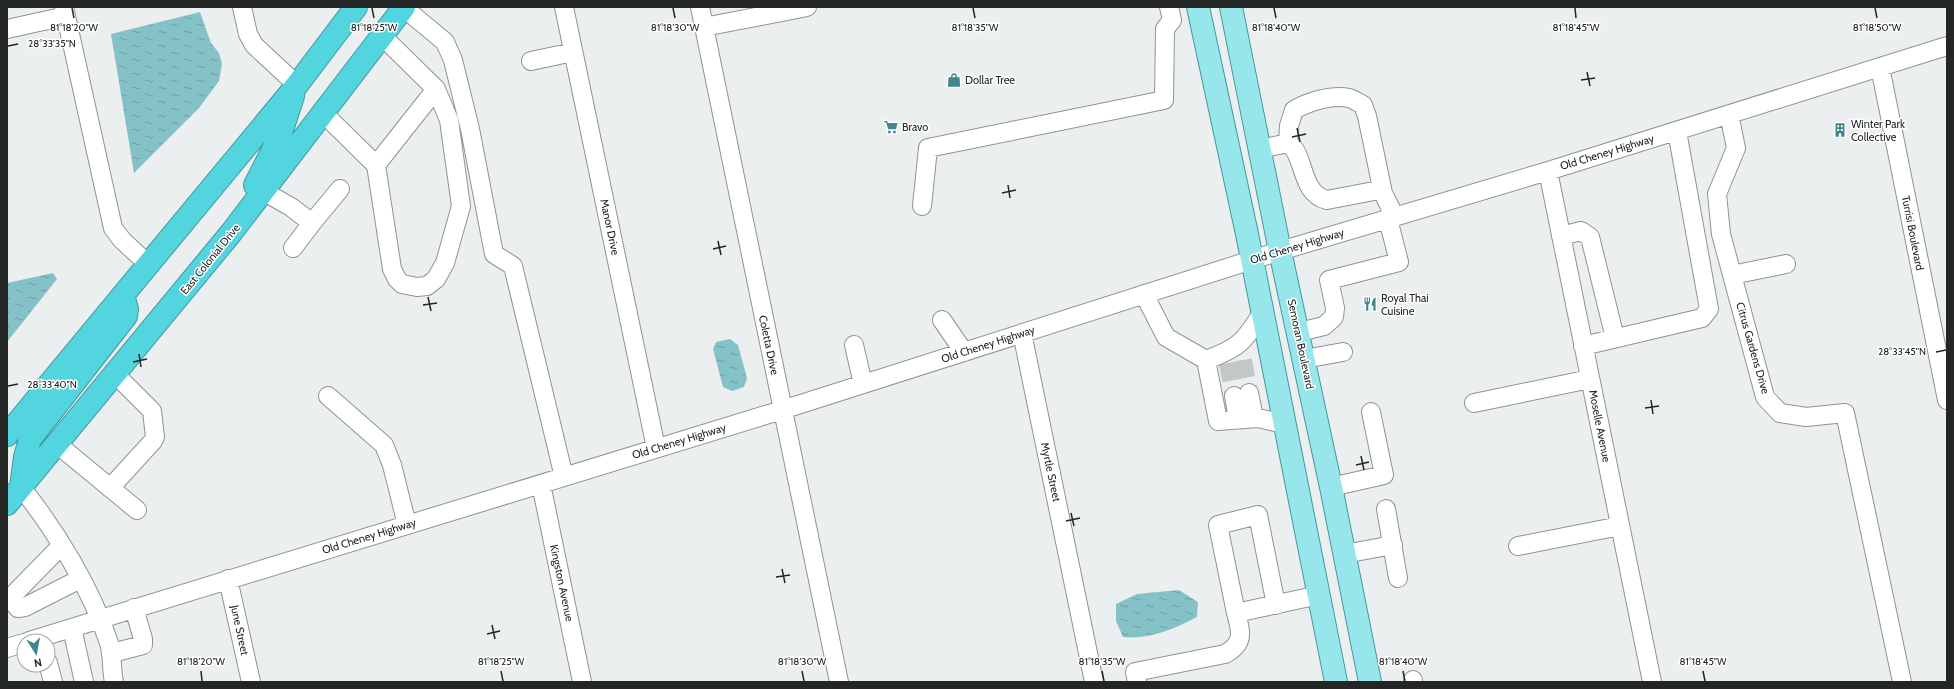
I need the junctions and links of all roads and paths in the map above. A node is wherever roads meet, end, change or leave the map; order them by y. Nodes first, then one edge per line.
1 (242, 7) edge
2 (356, 7) edge
3 (403, 7) edge
4 (564, 7) edge
5 (700, 7) edge
6 (807, 7) edge
7 (1169, 7) edge
8 (1198, 7) edge
9 (65, 11) edge
10 (1229, 11) edge
11 (704, 27) junction
12 (7, 28) edge
13 (382, 36) junction
14 (1947, 46) edge
15 (573, 52) junction
16 (531, 61) dead end
17 (1880, 67) junction
18 (297, 85) junction
19 (436, 89) junction
20 (323, 113) junction
21 (1729, 114) junction
22 (1677, 130) junction
23 (1288, 143) junction
24 (1260, 149) junction
25 (376, 165) junction
26 (1548, 171) junction
27 (340, 189) dead end
28 (263, 191) junction
29 (1384, 193) junction
30 (922, 206) dead end
31 (1391, 218) junction
32 (312, 224) junction
33 (231, 233) junction
34 (1561, 236) junction
35 (293, 248) dead end
36 (1280, 251) junction
37 (1252, 260) junction
38 (148, 264) junction
39 (1786, 264) dead end
40 (1732, 275) junction
41 (1144, 294) junction
42 (123, 295) junction
43 (1262, 313) junction
44 (942, 320) dead end
45 (1298, 332) junction
46 (1022, 333) junction
47 (1615, 338) junction
48 (854, 345) dead end
49 (1583, 346) junction
50 (964, 352) junction
51 (1343, 352) dead end
52 (1304, 359) junction
53 (1206, 360) junction
54 (115, 374) junction
55 (1590, 379) junction
56 (863, 384) junction
57 (1241, 395) tunnel mouth
58 (328, 396) dead end
59 (1947, 400) edge
60 (1474, 403) dead end
61 (782, 410) junction
62 (1371, 412) dead end
63 (1246, 419) junction
64 (1284, 424) junction
65 (7, 435) edge
66 (57, 444) junction
67 (656, 448) junction
68 (564, 477) junction
69 (541, 484) junction
70 (21, 487) junction
71 (1332, 487) junction
72 (110, 488) junction
73 (7, 504) edge
74 (1386, 509) dead end
75 (137, 510) dead end
76 (407, 525) junction
77 (1620, 526) junction
78 (1393, 545) junction
79 (61, 546) junction
80 (1518, 546) dead end
81 (1344, 554) junction
82 (228, 578) junction
83 (1398, 578) dead end
84 (80, 579) junction
85 (1319, 595) junction
86 (1276, 605) junction
87 (134, 608) junction
88 (1236, 613) junction
89 (99, 619) junction
90 (72, 628) junction
91 (56, 634) edge
92 (112, 653) junction
93 (84, 682) edge
94 (114, 682) edge
95 (251, 682) edge
96 (582, 682) edge
97 (839, 682) edge
98 (1094, 682) edge
99 (1137, 682) edge
100 (1336, 682) edge
101 (1356, 682) edge
102 (1370, 682) edge
103 (1652, 682) edge
104 (1902, 682) edge

1 - 18 street
2 - 18 highway
3 - 13 highway, East Colonial Drive
3 - 68 street
4 - 15 street, Manor Drive
5 - 11 street, Coletta Drive
6 - 11 street
7 - 30 street
8 - 37 main road
9 - 12 street
9 - 38 street
10 - 24 main road, Semoran Boulevard
11 - 61 street, Coletta Drive
13 - 19 street
13 - 20 highway, East Colonial Drive
14 - 17 street, Old Cheney Highway
15 - 16 street
15 - 67 street, Manor Drive
17 - 21 street, Old Cheney Highway
17 - 59 street, Turrisi Boulevard
18 - 33 highway
18 - 38 highway
19 - 25 street
19 - 25 street
20 - 25 street
20 - 28 highway, East Colonial Drive
21 - 22 street, Old Cheney Highway
21 - 40 street, Citrus Gardens Drive
22 - 26 street, Old Cheney Highway
22 - 47 street
23 - 24 street
23 - 29 street
23 - 29 street
24 - 36 main road, Semoran Boulevard
26 - 31 street, Old Cheney Highway
26 - 34 street, Moselle Avenue
27 - 32 street
28 - 32 street
28 - 33 highway, East Colonial Drive
29 - 31 street
31 - 36 street, Old Cheney Highway
31 - 45 street
32 - 35 street
33 - 54 highway, East Colonial Drive
34 - 47 street
34 - 49 street, Moselle Avenue
36 - 37 street, Old Cheney Highway
36 - 45 main road, Semoran Boulevard
37 - 41 street, Old Cheney Highway
37 - 43 main road
38 - 42 highway
39 - 40 street
40 - 104 street, Citrus Gardens Drive
41 - 46 street, Old Cheney Highway
41 - 53 street
42 - 65 highway
42 - 70 highway
43 - 53 street
43 - 64 main road
44 - 50 street
45 - 52 main road, Semoran Boulevard
46 - 50 street, Old Cheney Highway
46 - 98 street, Myrtle Street
47 - 49 street
48 - 56 street
49 - 55 street, Moselle Avenue
50 - 56 street, Old Cheney Highway
51 - 52 street
52 - 71 main road, Semoran Boulevard
53 - 63 street
54 - 66 highway, East Colonial Drive
54 - 72 street
55 - 60 street
55 - 77 street, Moselle Avenue
56 - 61 street, Old Cheney Highway
57 - 63 street
58 - 76 street
61 - 67 street, Old Cheney Highway
61 - 97 street, Coletta Drive
62 - 71 street
63 - 64 street
64 - 85 main road
66 - 70 highway, East Colonial Drive
66 - 72 street
67 - 68 street, Old Cheney Highway
68 - 69 street, Old Cheney Highway
69 - 76 street, Old Cheney Highway
69 - 96 street, Kingston Avenue
70 - 73 highway, East Colonial Drive
70 - 79 street
71 - 81 main road, Semoran Boulevard
72 - 75 street
74 - 78 street
76 - 82 street, Old Cheney Highway
77 - 80 street
77 - 103 street, Moselle Avenue
78 - 81 street
78 - 83 street
79 - 84 street
79 - 84 street
81 - 102 main road, Semoran Boulevard
82 - 87 street, Old Cheney Highway
82 - 95 street, June Street
84 - 89 street
85 - 86 street
85 - 100 main road
85 - 101 main road
86 - 88 street
86 - 88 street
87 - 89 street, Old Cheney Highway
87 - 92 street
88 - 99 street
89 - 90 street, Old Cheney Highway
89 - 92 street
90 - 91 street, Old Cheney Highway
90 - 93 street
92 - 94 street

